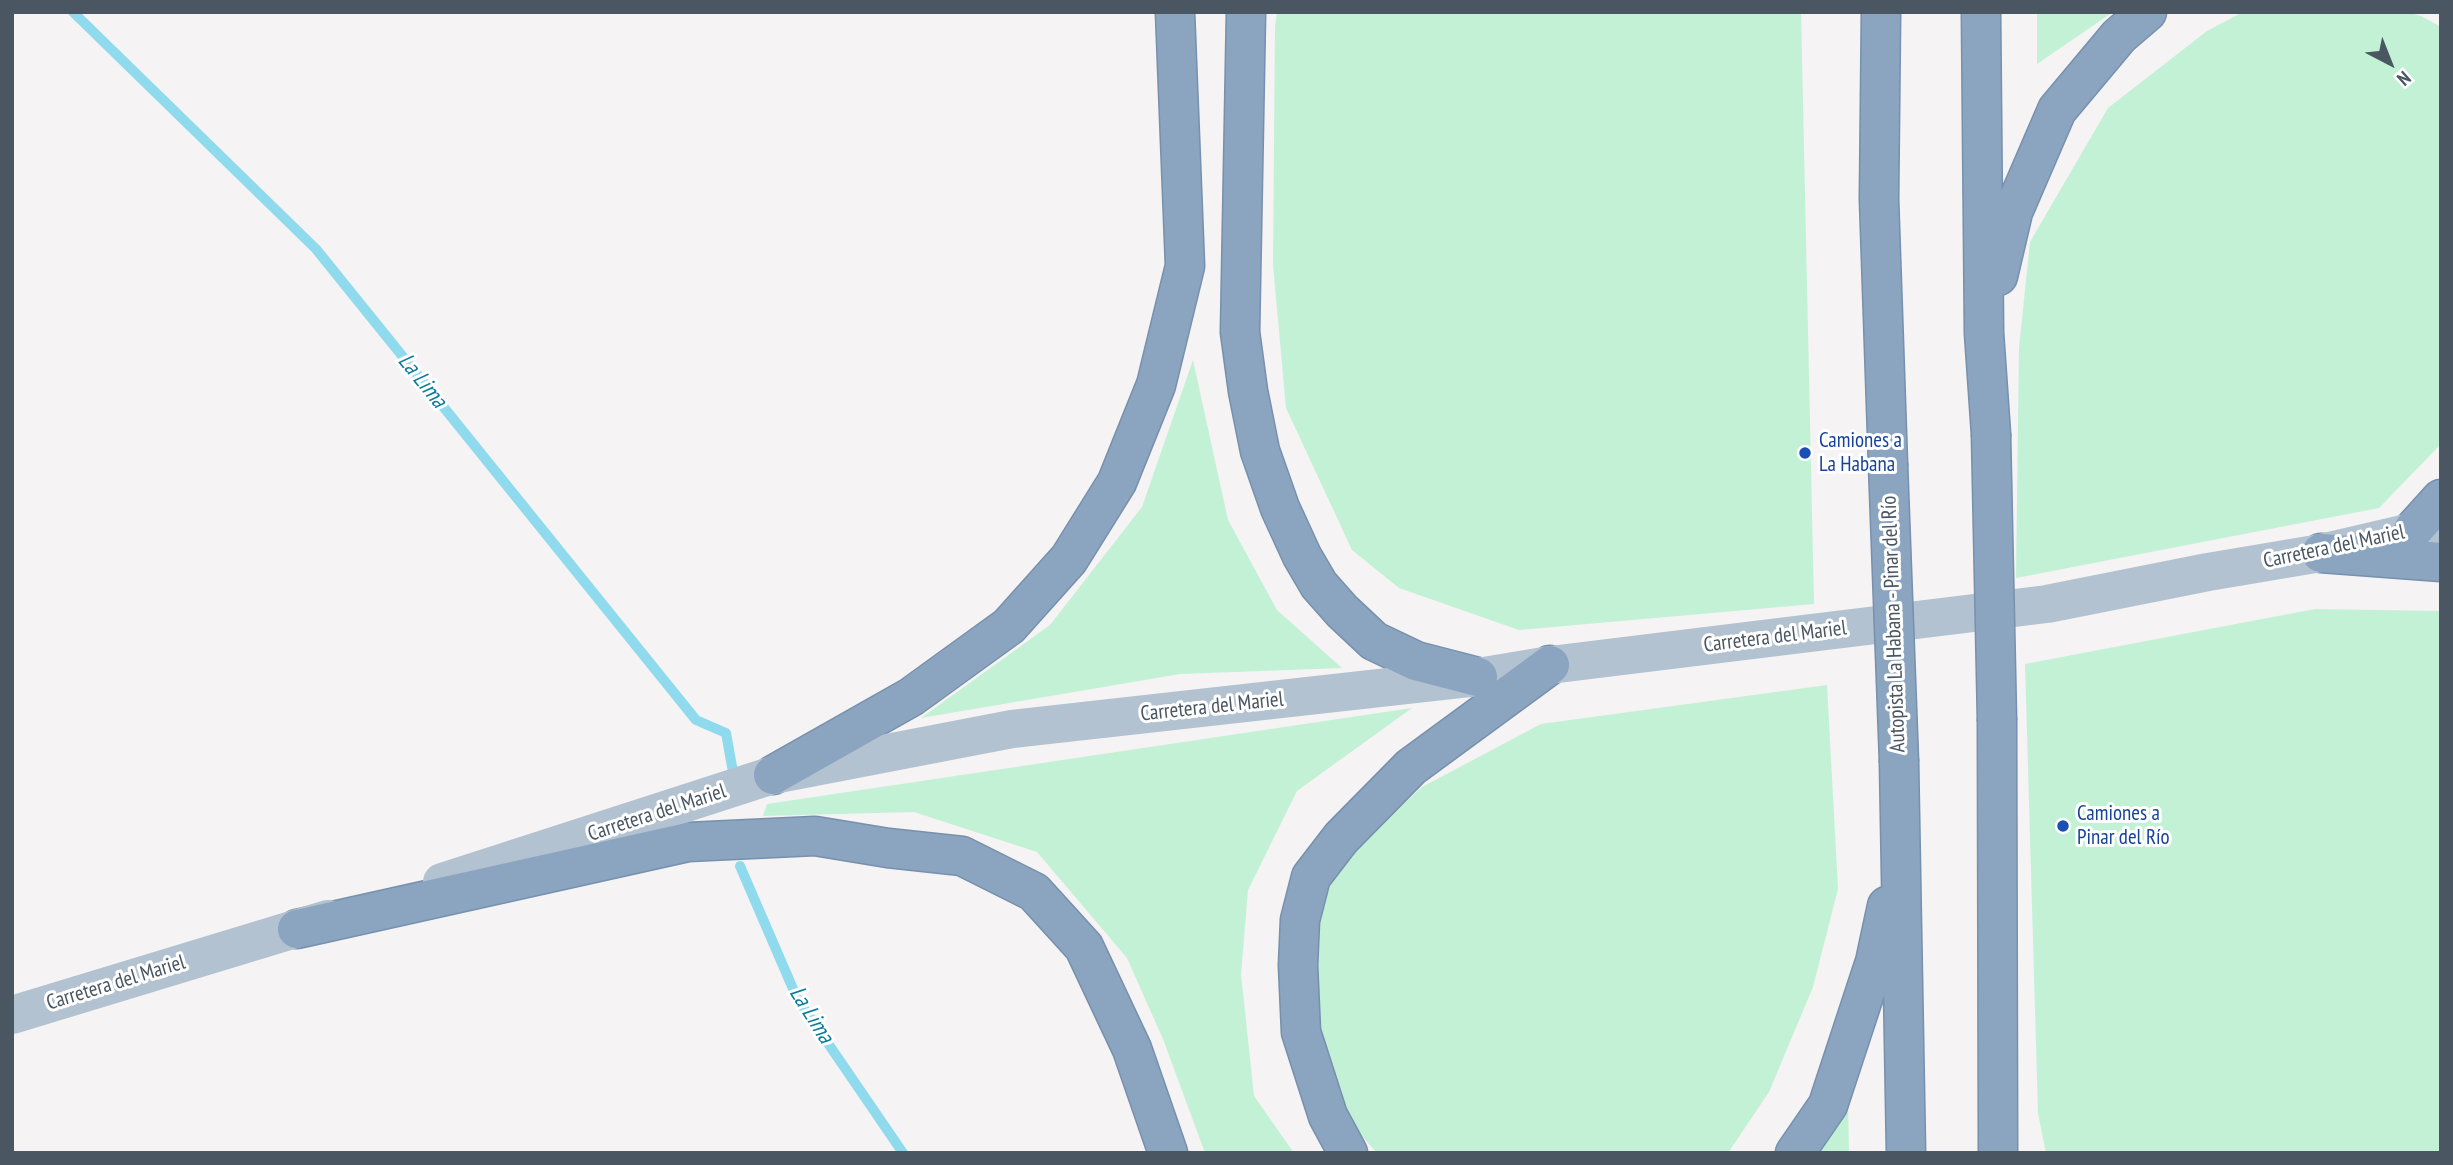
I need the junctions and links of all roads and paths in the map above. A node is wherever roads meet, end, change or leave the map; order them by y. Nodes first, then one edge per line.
1 (1175, 12) edge
2 (1246, 12) edge
3 (1861, 12) edge
4 (1881, 12) edge
5 (1981, 12) edge
6 (2147, 12) edge
7 (1879, 199) junction
8 (1984, 333) junction
9 (2441, 499) edge
10 (2427, 528) edge
11 (2321, 552) junction
12 (2441, 562) edge
13 (1550, 665) junction
14 (1478, 677) junction
15 (773, 775) junction
16 (1901, 838) junction
17 (296, 929) junction
18 (12, 1014) edge
19 (2001, 1142) edge
20 (1168, 1153) edge
21 (1348, 1153) edge
22 (1795, 1153) edge
23 (1906, 1153) edge

1 - 15 highway
2 - 14 highway
3 - 7 highway
4 - 7 highway, Autopista La Habana - Pinar del Río
5 - 8 highway
6 - 8 highway
7 - 16 highway, Autopista La Habana - Pinar del Río, bridge
8 - 19 highway, bridge
9 - 10 highway
10 - 11 main road, Carretera del Mariel
11 - 12 highway
11 - 13 main road, Carretera del Mariel
13 - 14 main road, Carretera del Mariel
13 - 21 highway
14 - 15 main road, Carretera del Mariel
15 - 17 main road, Carretera del Mariel
16 - 22 highway
16 - 23 highway, Autopista La Habana - Pinar del Río
17 - 18 main road, Carretera del Mariel
17 - 20 highway

